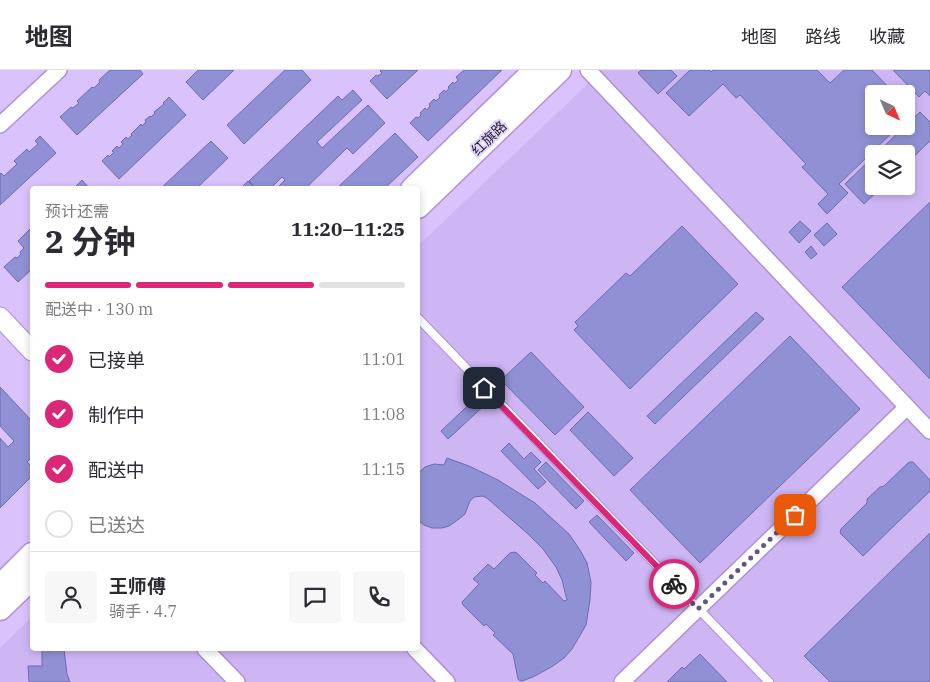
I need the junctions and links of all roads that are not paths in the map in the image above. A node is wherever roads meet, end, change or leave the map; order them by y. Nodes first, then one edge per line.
1 (59, 70) edge
2 (535, 70) edge
3 (560, 70) edge
4 (588, 70) edge
5 (0, 125) edge
6 (415, 186) edge
7 (420, 205) edge
8 (0, 317) edge
9 (420, 320) edge
10 (30, 349) edge
11 (907, 407) junction
12 (930, 431) edge
13 (30, 556) edge
14 (30, 580) edge
15 (0, 586) edge
16 (0, 609) edge
17 (698, 609) junction
18 (207, 651) edge
19 (417, 651) edge
20 (237, 682) edge
21 (446, 682) edge
22 (622, 682) edge
23 (769, 682) edge

1 - 5 street
2 - 6 main road, 红旗路
3 - 7 main road, 红旗路
4 - 11 street
8 - 10 street
9 - 17 lane
11 - 12 street
11 - 17 street
13 - 15 main road
14 - 16 main road
17 - 22 street
17 - 23 lane
18 - 20 street
19 - 21 street

